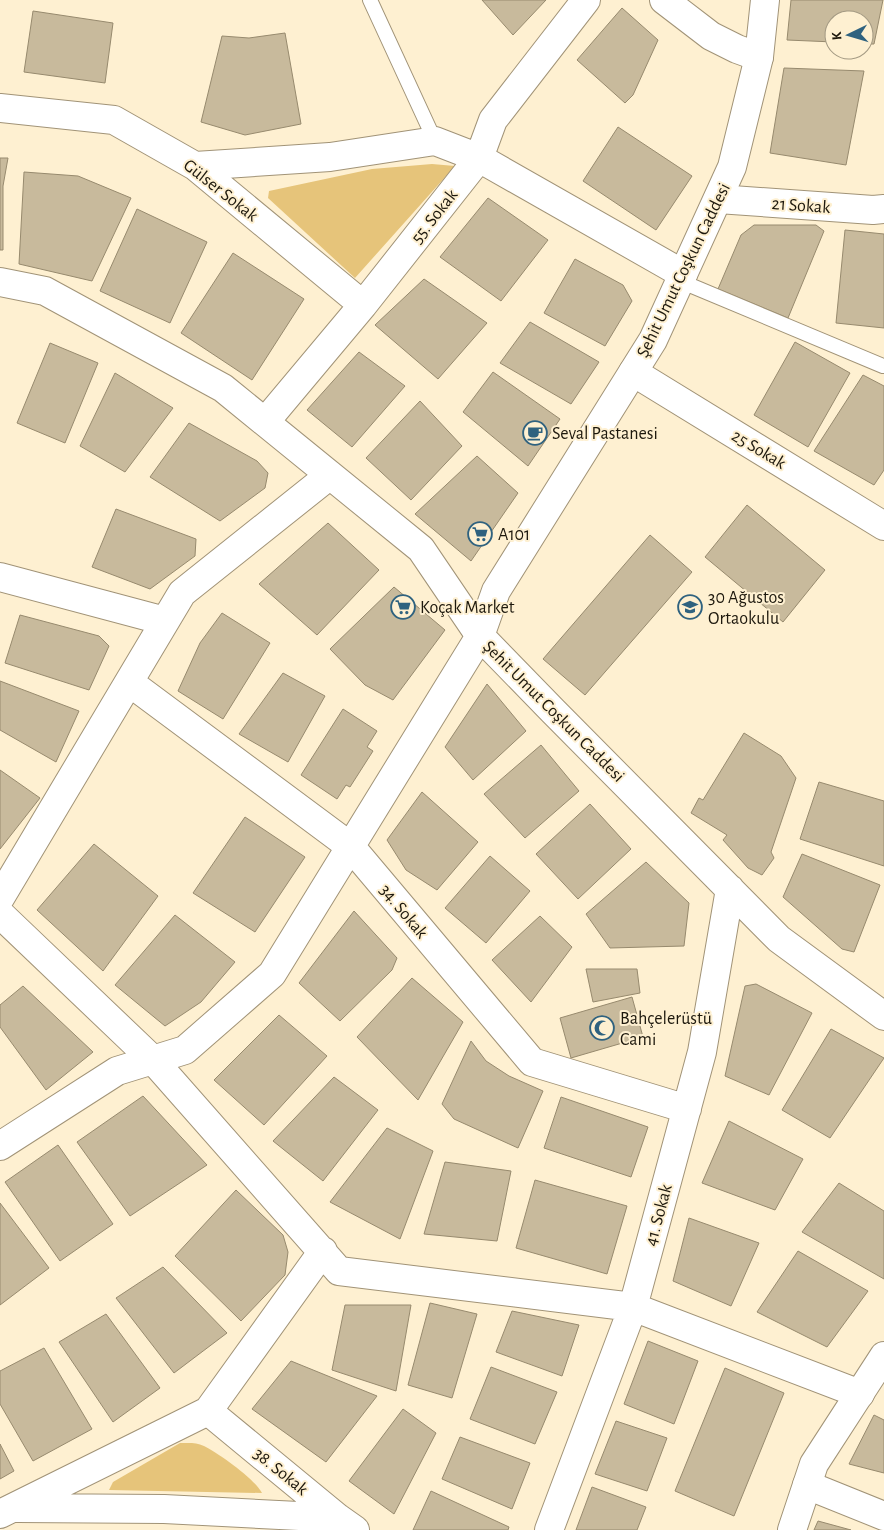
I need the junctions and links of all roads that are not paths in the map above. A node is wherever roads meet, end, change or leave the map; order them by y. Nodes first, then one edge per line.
1 (370, 0) edge
2 (586, 0) edge
3 (664, 0) edge
4 (765, 0) edge
5 (759, 57) junction
6 (0, 108) edge
7 (436, 141) junction
8 (479, 158) junction
9 (195, 166) junction
10 (718, 199) junction
11 (884, 209) edge
12 (682, 278) junction
13 (0, 282) edge
14 (363, 304) junction
15 (883, 366) edge
16 (633, 372) junction
17 (265, 422) junction
18 (330, 475) junction
19 (884, 526) edge
20 (0, 577) edge
21 (165, 621) junction
22 (480, 636) junction
23 (129, 682) junction
24 (350, 847) junction
25 (730, 889) junction
26 (0, 898) edge
27 (0, 914) edge
28 (884, 1015) edge
29 (153, 1060) junction
30 (687, 1109) junction
31 (0, 1146) edge
32 (323, 1251) junction
33 (633, 1307) junction
34 (884, 1356) edge
35 (860, 1394) junction
36 (208, 1411) junction
37 (807, 1485) junction
38 (6, 1511) edge
39 (884, 1516) edge
40 (347, 1524) edge
41 (549, 1530) edge
42 (792, 1530) edge

1 - 7 lane
2 - 8 street, 55. Sokak
3 - 5 street
4 - 5 street, Şehit Umut Coşkun Caddesi
5 - 10 street, Şehit Umut Coşkun Caddesi
6 - 9 street, Gülser Sokak
7 - 8 street
7 - 9 street
8 - 12 street
8 - 14 street, 55. Sokak
9 - 14 street, Gülser Sokak
10 - 11 street, 21 Sokak
10 - 12 street, Şehit Umut Coşkun Caddesi
12 - 15 lane
12 - 16 street, Şehit Umut Coşkun Caddesi
13 - 17 street
14 - 17 street, 55. Sokak
16 - 19 street, 25 Sokak
16 - 22 street, Şehit Umut Coşkun Caddesi
17 - 18 street
18 - 21 street
18 - 22 street
20 - 21 street
21 - 23 street
22 - 24 street
22 - 25 street, Şehit Umut Coşkun Caddesi
23 - 24 street, 34. Sokak
23 - 26 street
24 - 29 street
24 - 30 street, 34. Sokak
25 - 28 street, Şehit Umut Coşkun Caddesi
25 - 30 street, 41. Sokak
27 - 29 street
29 - 31 street
29 - 32 street
30 - 33 street, 41. Sokak
32 - 33 street
32 - 36 street
33 - 35 street
33 - 41 street, 41. Sokak
34 - 35 street
35 - 37 street
36 - 38 street
36 - 40 street, 38. Sokak
37 - 39 street
37 - 42 street
38 - 40 street

